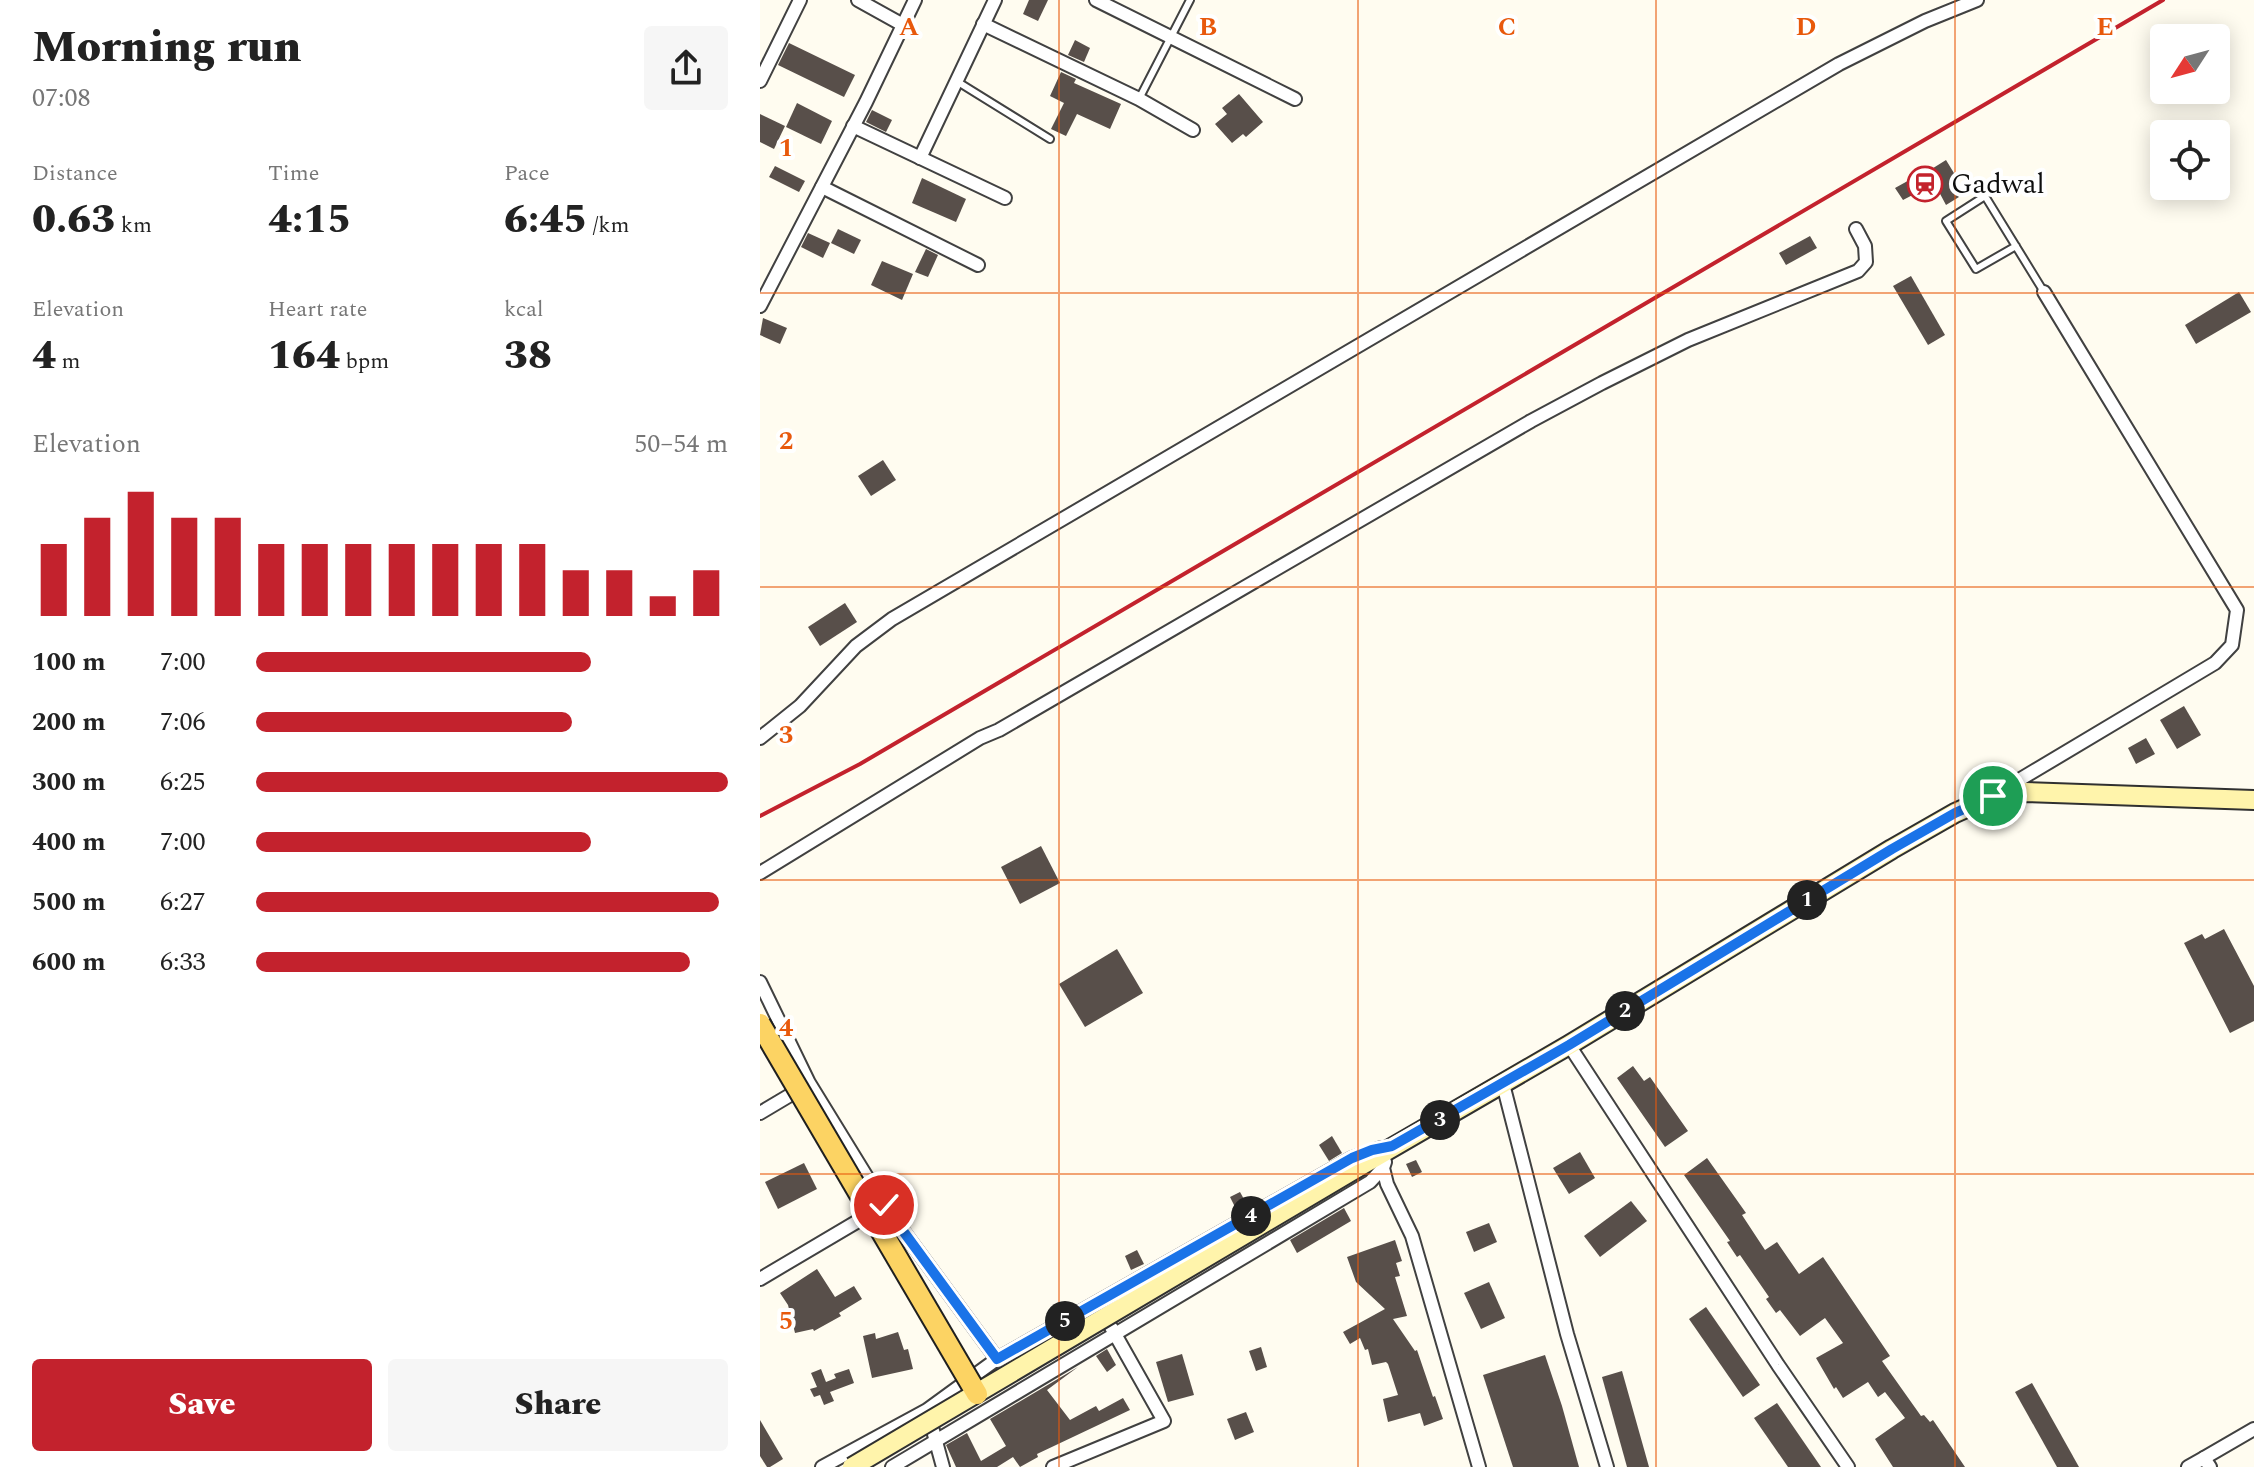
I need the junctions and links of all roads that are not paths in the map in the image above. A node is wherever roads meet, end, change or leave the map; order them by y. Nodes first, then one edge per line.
1 (800, 0) edge
2 (858, 0) edge
3 (915, 0) edge
4 (995, 0) edge
5 (1096, 0) edge
6 (1190, 0) edge
7 (1977, 0) edge
8 (983, 24) junction
9 (903, 25) junction
10 (1170, 37) junction
11 (760, 81) edge
12 (956, 81) junction
13 (1139, 99) junction
14 (1295, 99) dead end
15 (853, 126) junction
16 (1193, 130) dead end
17 (1050, 139) dead end
18 (920, 158) junction
19 (822, 187) junction
20 (1005, 198) dead end
21 (1856, 229) dead end
22 (2016, 246) junction
23 (978, 265) dead end
24 (2044, 292) joint
25 (760, 306) edge
26 (760, 738) edge
27 (1993, 796) junction
28 (2254, 800) edge
29 (760, 873) edge
30 (760, 982) edge
31 (760, 1024) edge
32 (1569, 1045) junction
33 (809, 1083) junction
34 (1503, 1084) junction
35 (760, 1113) edge
36 (1392, 1146) junction
37 (1383, 1168) junction
38 (884, 1205) junction
39 (760, 1279) edge
40 (1097, 1303) junction
41 (1115, 1333) junction
42 (997, 1359) junction
43 (977, 1394) junction
44 (927, 1410) junction
45 (2254, 1429) edge
46 (936, 1442) junction
47 (1075, 1462) edge
48 (2207, 1462) edge
49 (822, 1467) edge
50 (852, 1467) edge
51 (892, 1467) edge
52 (943, 1467) edge
53 (1053, 1467) edge
54 (1479, 1467) edge
55 (1607, 1467) edge
56 (1848, 1467) edge
57 (2188, 1467) edge

1 - 11 street
2 - 9 street
3 - 9 street
4 - 8 street
5 - 10 street
6 - 10 lane
7 - 26 street
8 - 12 street
8 - 13 street
9 - 15 street
10 - 13 lane
10 - 14 street
12 - 17 lane
12 - 18 street
13 - 16 street
15 - 18 street
15 - 19 street
18 - 20 street
19 - 23 street
19 - 25 street
21 - 29 street
22 - 22 lane
22 - 24 lane
24 - 27 street
27 - 28 main road
27 - 32 main road
30 - 33 street
31 - 43 main road, bridge
32 - 34 main road
32 - 56 street
33 - 35 street
33 - 38 street
34 - 36 main road
34 - 55 street
36 - 37 street
36 - 40 street
36 - 43 main road, bridge
37 - 41 street
37 - 54 street
38 - 39 street
38 - 42 street
40 - 41 street
40 - 42 street
41 - 46 street
41 - 47 street
42 - 44 street
43 - 50 main road, bridge
44 - 46 street
44 - 49 street
45 - 48 street
46 - 51 street
46 - 52 street
47 - 53 street
48 - 57 street

